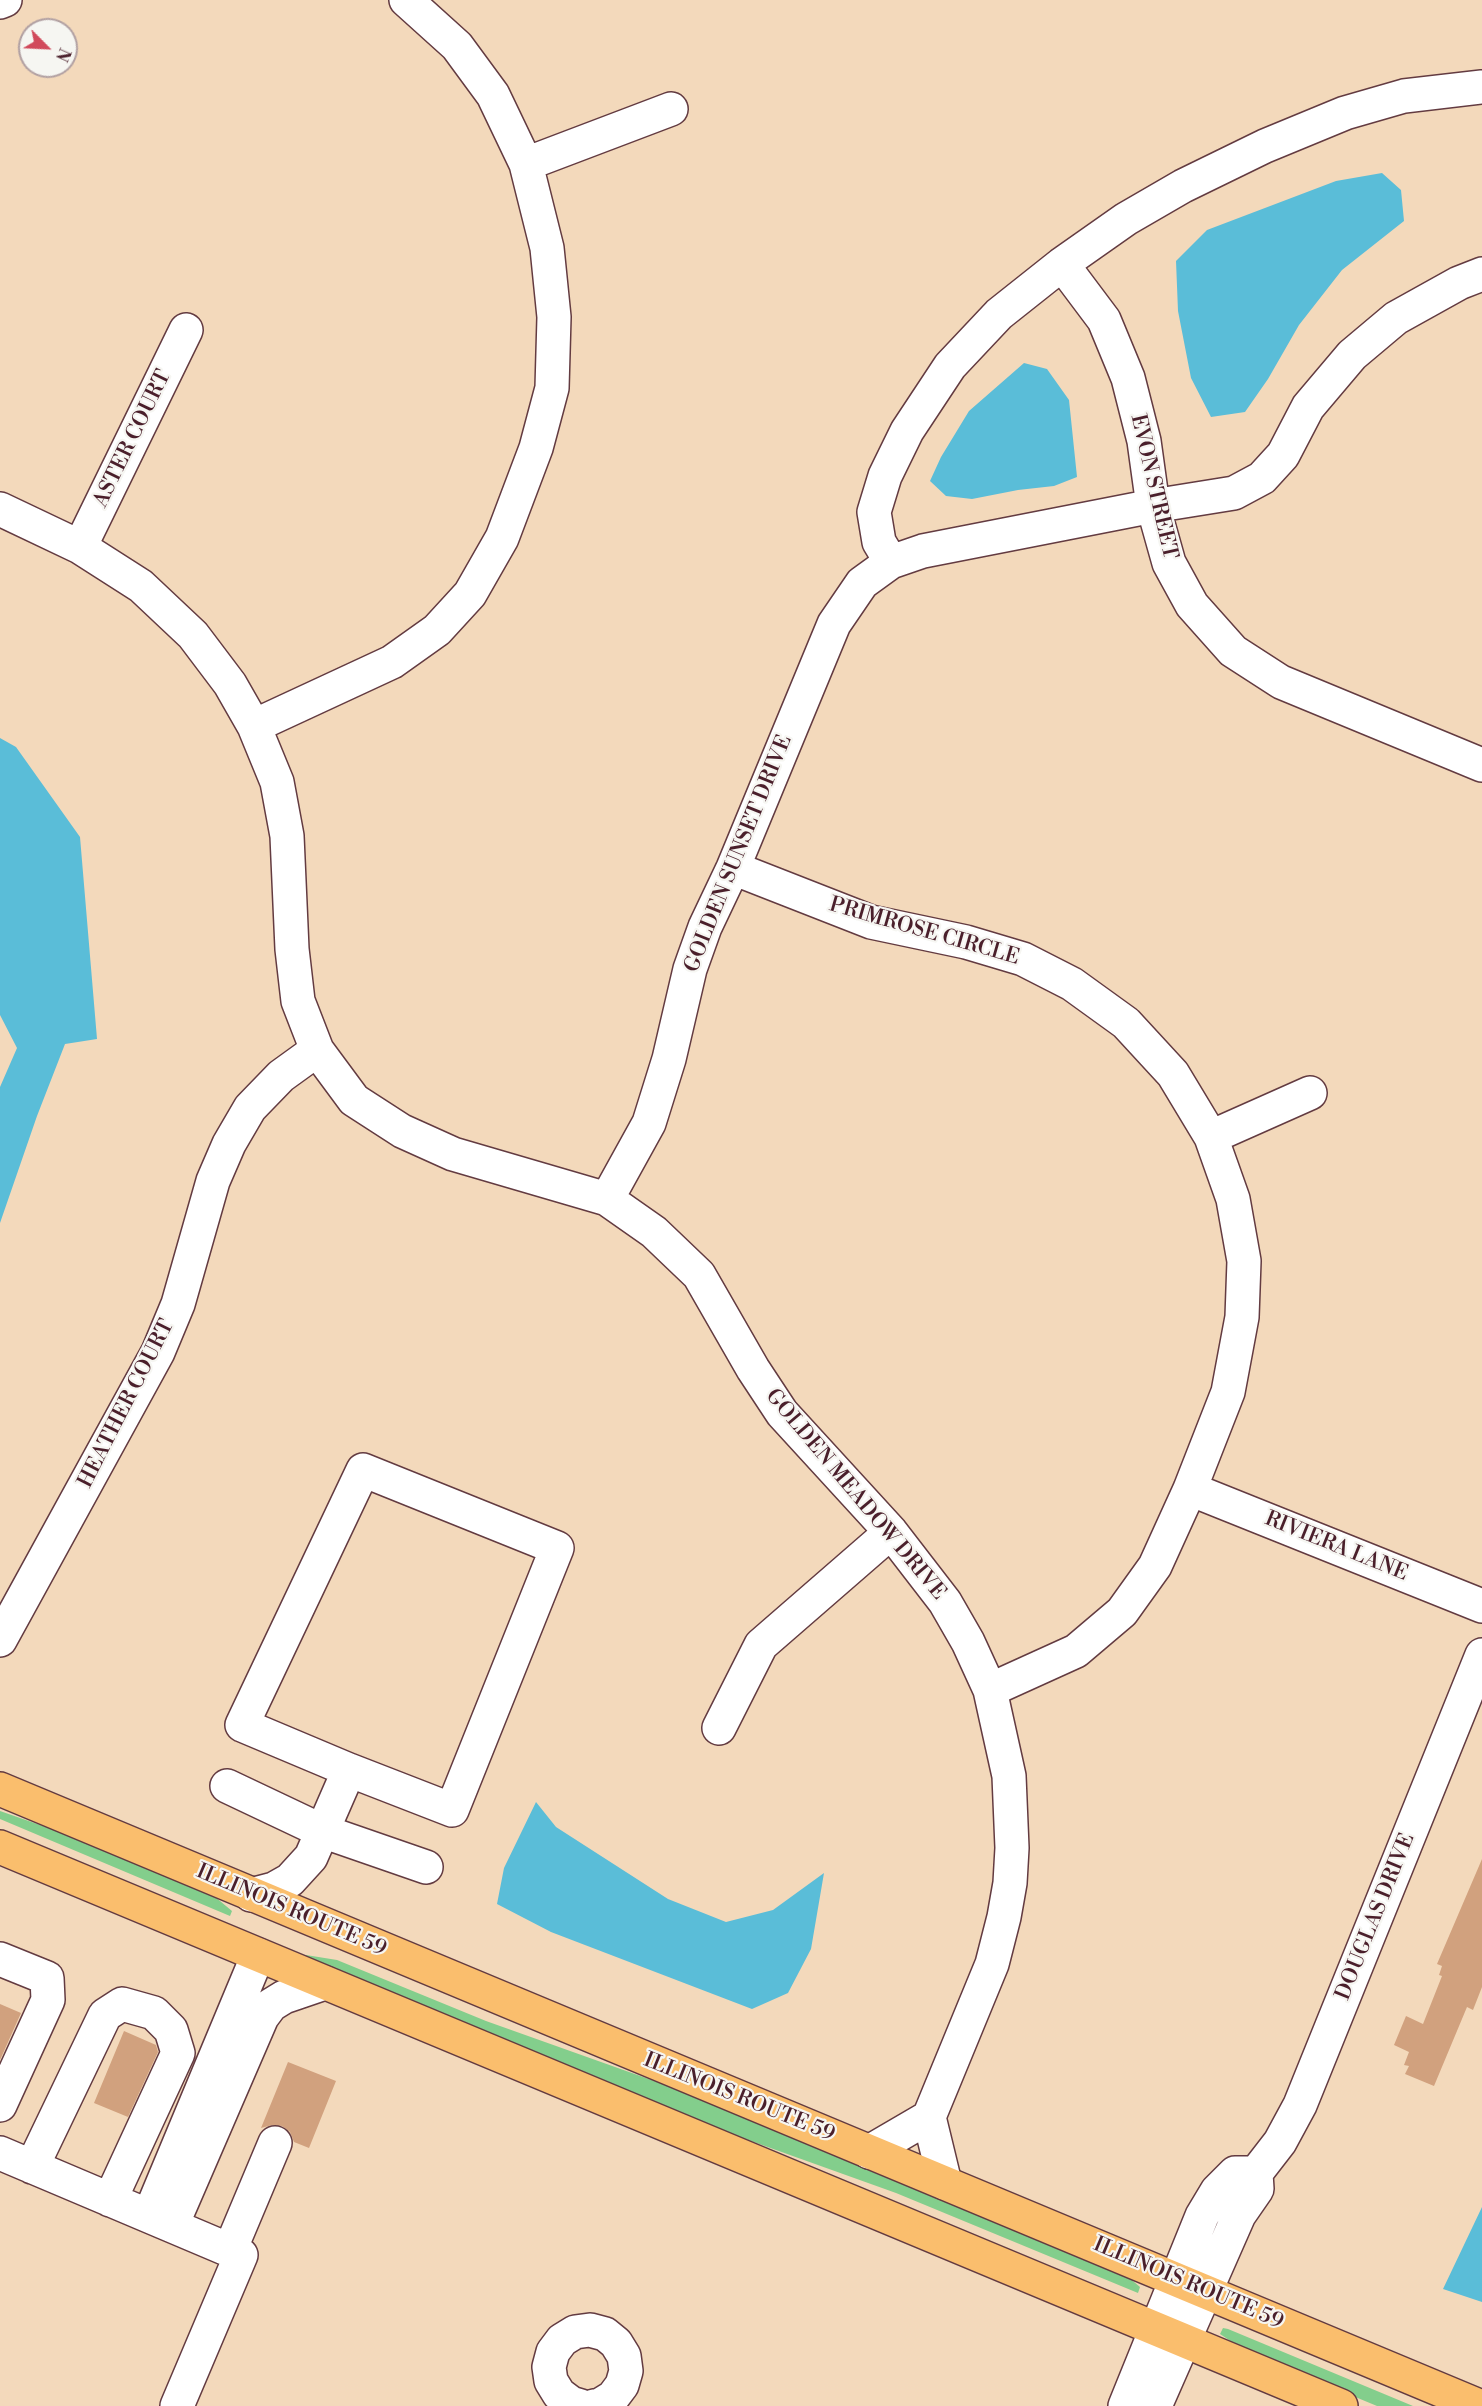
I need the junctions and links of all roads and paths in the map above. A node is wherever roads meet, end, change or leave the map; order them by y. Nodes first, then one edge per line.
1 (5, 0) edge
2 (406, 0) edge
3 (0, 2) edge
4 (1482, 87) edge
5 (671, 109) dead end
6 (526, 164) junction
7 (1062, 264) junction
8 (1482, 274) edge
9 (186, 330) dead end
10 (1154, 506) junction
11 (0, 509) edge
12 (80, 547) junction
13 (891, 562) junction
14 (254, 726) junction
15 (1482, 765) edge
16 (734, 868) junction
17 (317, 1050) junction
18 (1310, 1093) dead end
19 (1211, 1137) junction
20 (607, 1199) junction
21 (1190, 1489) junction
22 (891, 1532) junction
23 (1482, 1606) edge
24 (0, 1640) edge
25 (1482, 1655) edge
26 (990, 1690) junction
27 (719, 1728) dead end
28 (349, 1770) junction
29 (227, 1786) dead end
30 (0, 1789) edge
31 (317, 1844) junction
32 (0, 1847) edge
33 (426, 1867) dead end
34 (252, 1895) junction
35 (298, 1914) junction
36 (258, 1955) junction
37 (0, 1959) edge
38 (325, 1983) junction
39 (1, 2100) edge
40 (928, 2117) junction
41 (275, 2143) dead end
42 (869, 2152) junction
43 (0, 2153) edge
44 (32, 2167) junction
45 (945, 2183) junction
46 (110, 2200) junction
47 (160, 2221) junction
48 (230, 2250) junction
49 (1191, 2286) junction
50 (1170, 2335) junction
51 (177, 2406) edge
52 (1125, 2406) edge
53 (1155, 2406) edge
54 (1341, 2406) edge
55 (1479, 2406) edge

1 - 3 street
2 - 6 street
4 - 7 street
5 - 6 street
6 - 14 street
7 - 10 street, EVON STREET
7 - 13 street
8 - 10 street, GOLDEN SUNSET DRIVE
9 - 12 street, ASTER COURT
10 - 13 street, GOLDEN SUNSET DRIVE
10 - 15 street, EVON STREET
11 - 12 street, GOLDEN MEADOW DRIVE
12 - 14 street, GOLDEN MEADOW DRIVE
13 - 16 street, GOLDEN SUNSET DRIVE
14 - 17 street, GOLDEN MEADOW DRIVE
16 - 19 street, PRIMROSE CIRCLE
16 - 20 street, GOLDEN SUNSET DRIVE
17 - 20 street, GOLDEN MEADOW DRIVE
17 - 24 street, HEATHER COURT
18 - 19 street
19 - 21 street, PRIMROSE CIRCLE
20 - 22 street, GOLDEN MEADOW DRIVE
21 - 23 street, RIVIERA LANE
21 - 26 street, PRIMROSE CIRCLE
22 - 26 street, GOLDEN MEADOW DRIVE
22 - 27 street
25 - 49 street, DOUGLAS DRIVE
26 - 40 street, GOLDEN MEADOW DRIVE
28 - 28 street
28 - 31 street
29 - 31 street
30 - 34 main road, ILLINOIS ROUTE 59
31 - 33 street
31 - 34 street
31 - 35 street
32 - 36 main road
34 - 35 main road, ILLINOIS ROUTE 59
35 - 36 main road
35 - 42 main road, ILLINOIS ROUTE 59
36 - 38 main road
36 - 47 street
37 - 39 street
38 - 47 street
38 - 50 main road
40 - 42 street
40 - 45 street
41 - 48 street
42 - 45 main road, ILLINOIS ROUTE 59
43 - 44 street
44 - 46 street
44 - 46 street
45 - 49 main road, ILLINOIS ROUTE 59
46 - 47 street
47 - 48 street
48 - 51 street
49 - 50 street, DOUGLAS DRIVE
49 - 55 main road, ILLINOIS ROUTE 59
50 - 52 street, DOUGLAS DRIVE
50 - 53 street, DOUGLAS DRIVE
50 - 54 main road

